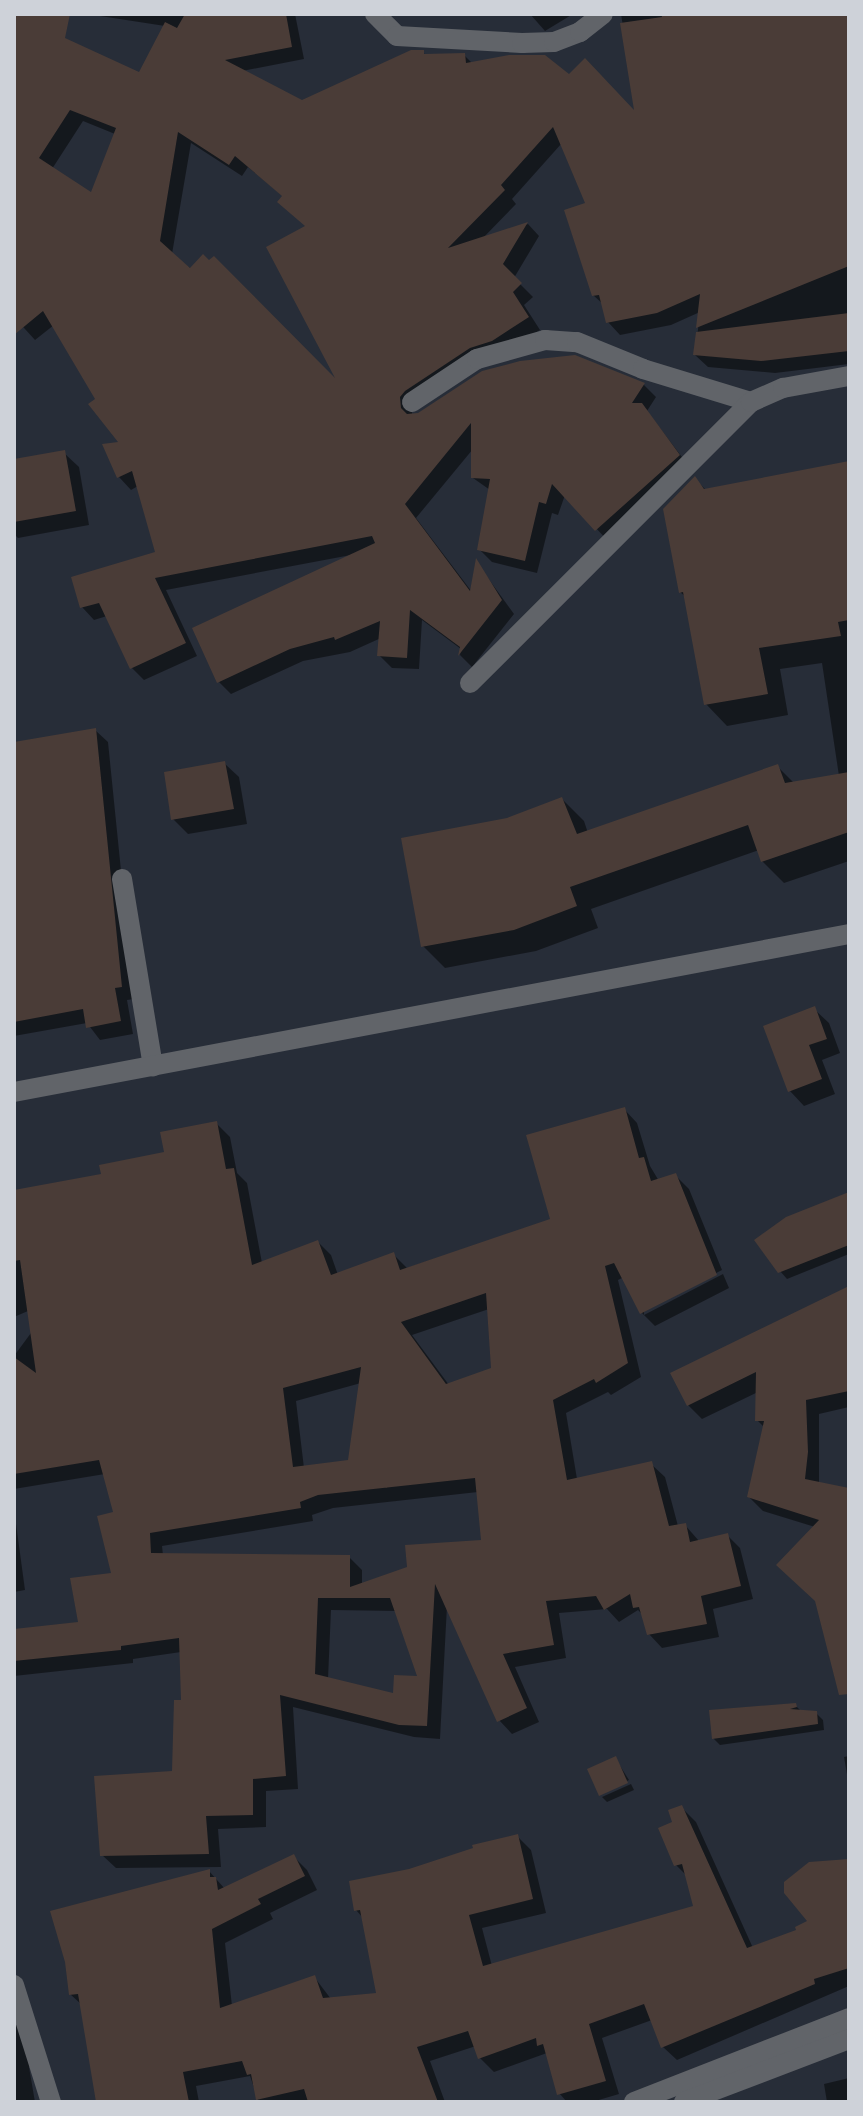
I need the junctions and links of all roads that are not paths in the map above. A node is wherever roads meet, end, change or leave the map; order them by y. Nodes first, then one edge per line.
1 (375, 14) edge
2 (603, 14) edge
3 (849, 376) edge
4 (412, 402) dead end
5 (751, 402) junction
6 (470, 683) dead end
7 (122, 879) dead end
8 (849, 934) edge
9 (153, 1066) junction
10 (14, 1092) edge
11 (14, 1985) edge
12 (849, 2018) edge
13 (849, 2039) edge
14 (51, 2102) edge
15 (634, 2102) edge
16 (684, 2102) edge

1 - 2 street
3 - 5 street
4 - 5 street
5 - 6 street
7 - 9 street
8 - 9 street
9 - 10 street
11 - 14 street
12 - 15 street
13 - 16 street

